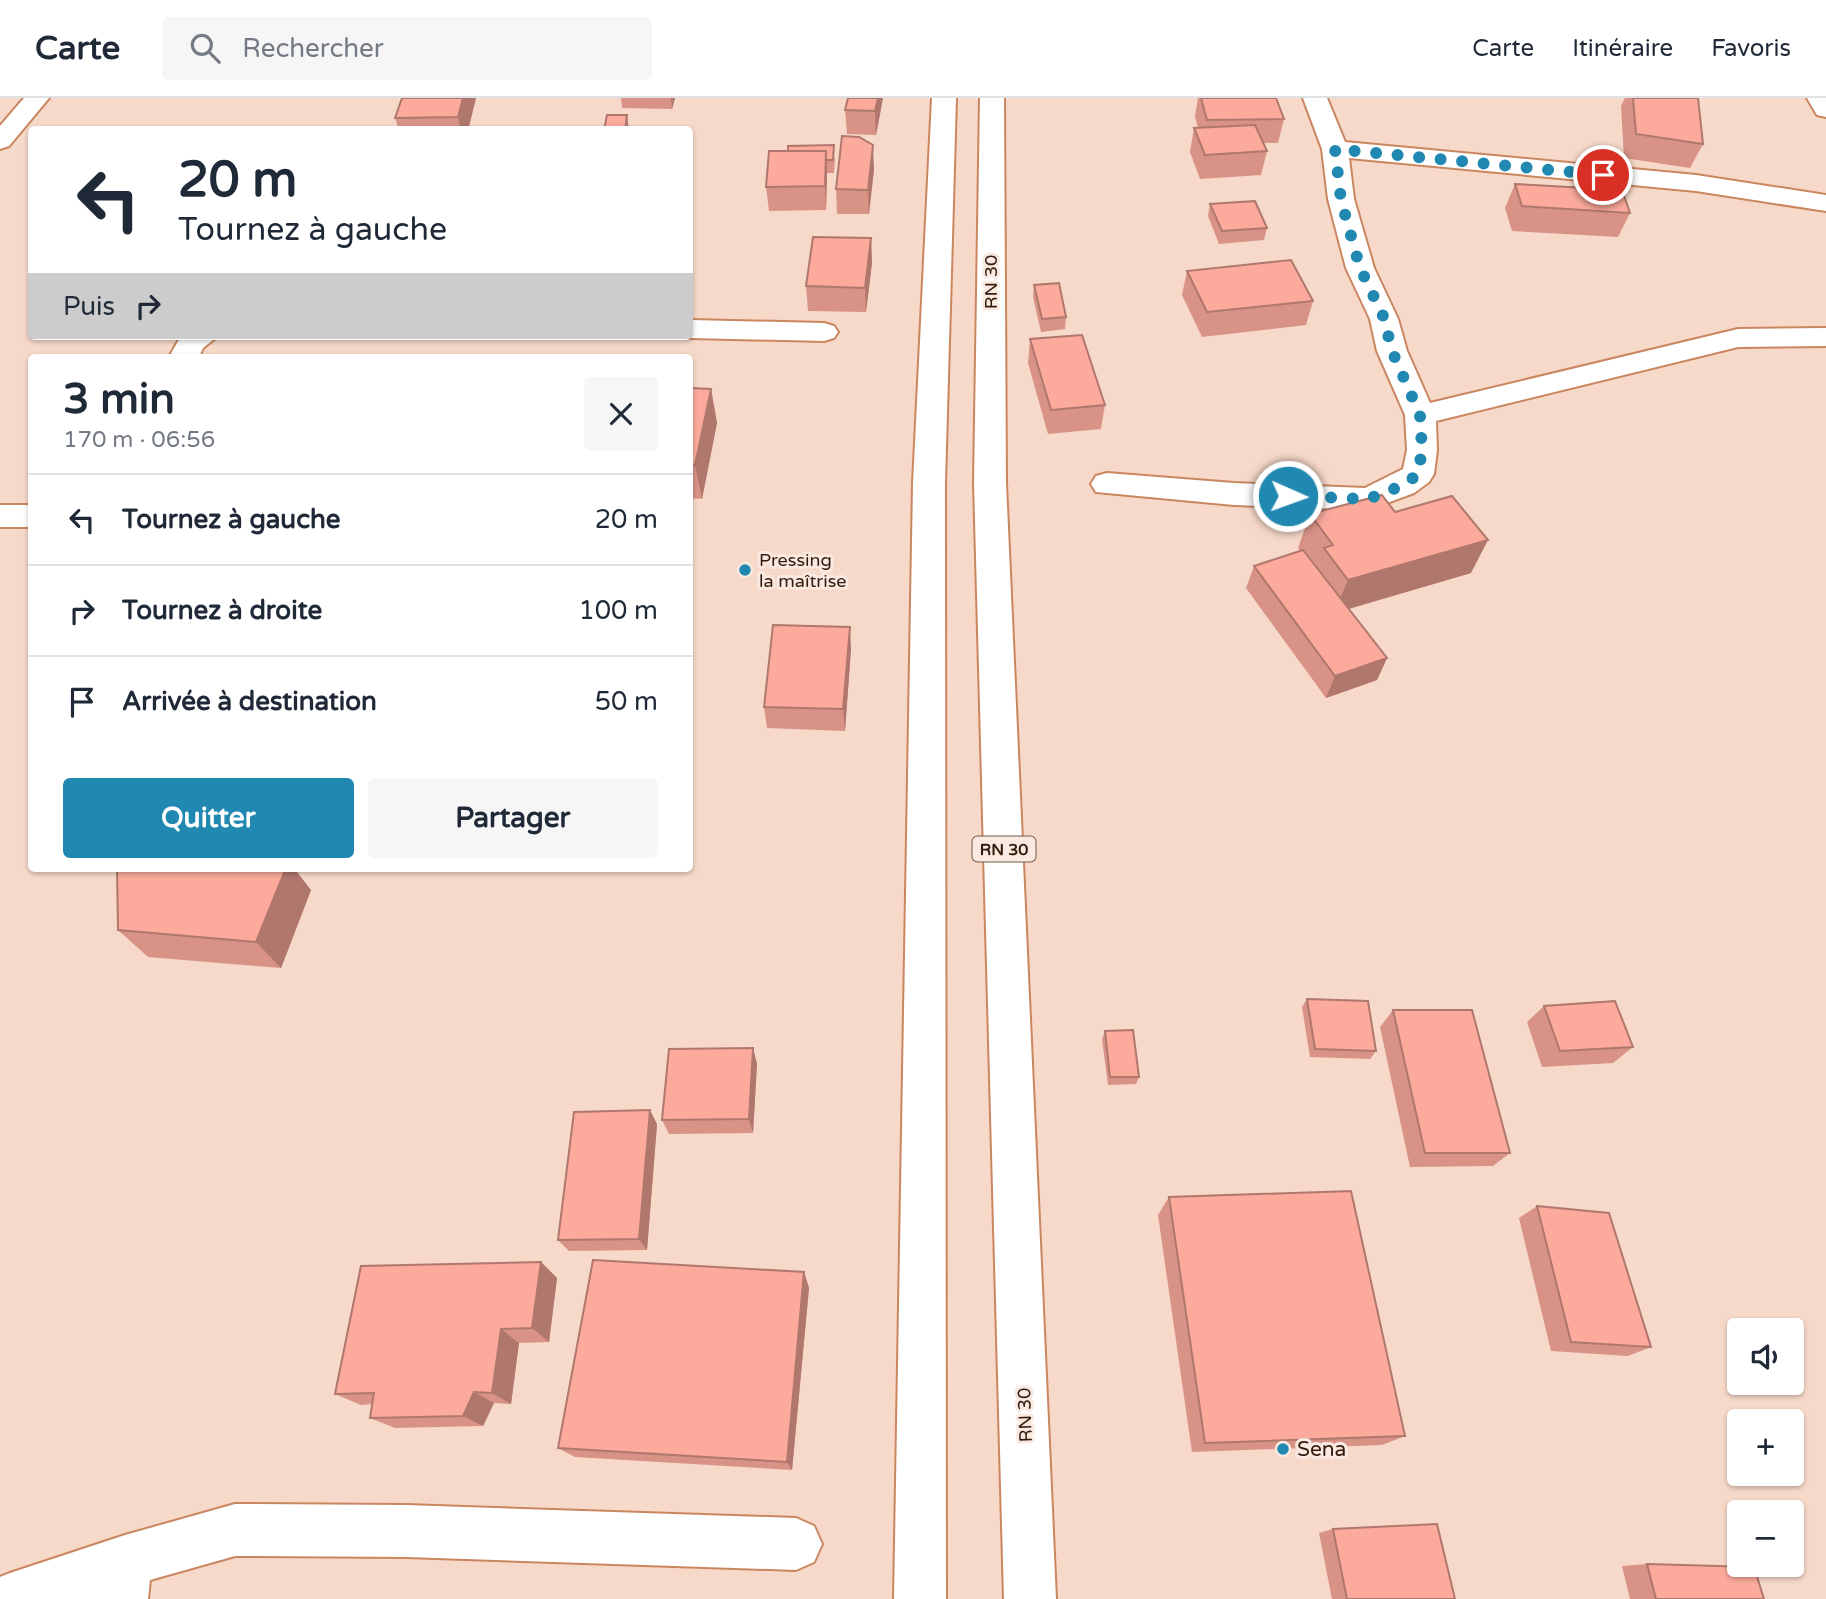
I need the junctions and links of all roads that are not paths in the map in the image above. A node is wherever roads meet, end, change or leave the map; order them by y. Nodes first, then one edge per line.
1 (37, 98) edge
2 (944, 98) edge
3 (992, 98) edge
4 (1315, 98) edge
5 (1819, 98) edge
6 (1826, 110) edge
7 (0, 141) edge
8 (1335, 149) junction
9 (1826, 203) edge
10 (693, 329) edge
11 (824, 332) dead end
12 (1826, 337) edge
13 (196, 340) edge
14 (186, 354) edge
15 (1420, 415) junction
16 (1107, 484) dead end
17 (0, 516) edge
18 (28, 516) edge
19 (796, 1544) dead end
20 (124, 1580) edge
21 (10, 1599) edge
22 (920, 1599) edge
23 (1030, 1599) edge

1 - 7 main road
2 - 22 main road
3 - 23 main road, RN 30 / RN 30
4 - 8 main road
5 - 6 main road
8 - 9 main road
8 - 15 main road
10 - 11 main road
12 - 15 main road
13 - 14 main road
15 - 16 main road
17 - 18 main road
19 - 20 main road
20 - 21 main road

